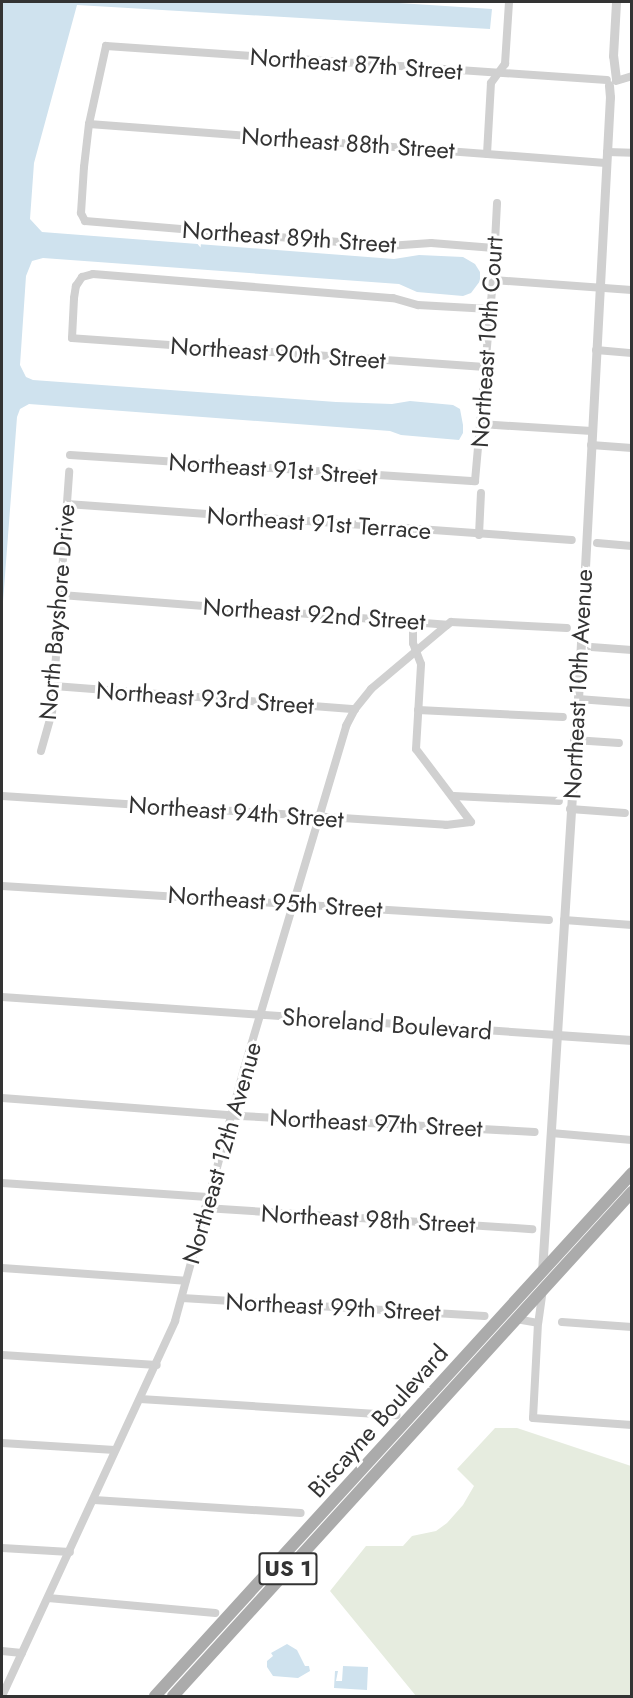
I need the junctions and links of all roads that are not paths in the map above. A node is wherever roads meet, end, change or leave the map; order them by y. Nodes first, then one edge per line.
1 (509, 2) edge
2 (616, 2) edge
3 (499, 73) junction
4 (632, 76) edge
5 (611, 81) junction
6 (89, 124) junction
7 (607, 152) junction
8 (632, 153) edge
9 (487, 154) junction
10 (606, 163) junction
11 (498, 203) dead end
12 (494, 248) junction
13 (494, 280) junction
14 (600, 288) junction
15 (632, 290) edge
16 (490, 309) junction
17 (596, 350) junction
18 (632, 352) edge
19 (485, 367) junction
20 (480, 424) junction
21 (592, 431) junction
22 (591, 445) junction
23 (632, 448) edge
24 (70, 455) dead end
25 (69, 472) dead end
26 (475, 481) joint
27 (481, 493) dead end
28 (67, 504) junction
29 (479, 535) junction
30 (572, 540) dead end
31 (597, 543) dead end
32 (632, 546) edge
33 (61, 595) junction
34 (413, 622) junction
35 (447, 625) junction
36 (567, 628) dead end
37 (591, 647) dead end
38 (417, 650) junction
39 (632, 650) edge
40 (54, 686) junction
41 (578, 699) junction
42 (632, 703) edge
43 (355, 709) junction
44 (418, 710) junction
45 (563, 717) dead end
46 (574, 740) junction
47 (619, 743) dead end
48 (41, 751) dead end
49 (2, 796) edge
50 (454, 796) junction
51 (559, 801) dead end
52 (570, 809) junction
53 (625, 813) dead end
54 (318, 817) junction
55 (2, 886) edge
56 (294, 903) junction
57 (549, 920) dead end
58 (564, 920) junction
59 (632, 925) edge
60 (2, 997) edge
61 (261, 1015) junction
62 (557, 1035) junction
63 (632, 1040) edge
64 (2, 1098) edge
65 (232, 1114) junction
66 (535, 1132) dead end
67 (551, 1133) junction
68 (632, 1140) edge
69 (632, 1173) edge
70 (2, 1183) edge
71 (632, 1192) edge
72 (208, 1197) junction
73 (205, 1208) junction
74 (532, 1229) dead end
75 (2, 1268) edge
76 (542, 1272) junction
77 (186, 1281) junction
78 (543, 1289) junction
79 (182, 1298) junction
80 (484, 1316) dead end
81 (516, 1319) junction
82 (562, 1322) dead end
83 (538, 1323) junction
84 (632, 1327) edge
85 (2, 1354) edge
86 (156, 1365) junction
87 (140, 1399) junction
88 (397, 1415) dead end
89 (632, 1425) edge
90 (400, 1437) junction
91 (2, 1443) edge
92 (115, 1450) junction
93 (94, 1500) junction
94 (301, 1513) dead end
95 (2, 1548) edge
96 (288, 1551) junction
97 (70, 1552) junction
98 (289, 1568) junction
99 (48, 1598) junction
100 (215, 1613) dead end
101 (2, 1651) edge
102 (22, 1653) junction
103 (2, 1696) edge
104 (155, 1696) edge
105 (173, 1696) edge

1 - 3 street
2 - 5 street, Northeast 10th Avenue
3 - 5 street, Northeast 87th Street
3 - 6 street, Northeast 87th Street
3 - 9 street
4 - 5 street
5 - 7 street, Northeast 10th Avenue
6 - 9 street, Northeast 88th Street
6 - 12 street, Northeast 89th Street
7 - 8 street
7 - 10 street, Northeast 10th Avenue
9 - 10 street, Northeast 88th Street
10 - 14 street, Northeast 10th Avenue
11 - 12 street, Northeast 10th Court
12 - 13 street, Northeast 10th Court
13 - 14 street
13 - 16 street, Northeast 10th Court
14 - 15 street
14 - 17 street, Northeast 10th Avenue
16 - 19 street, Northeast 10th Court
16 - 19 street, Northeast 90th Street
17 - 18 street
17 - 21 street, Northeast 10th Avenue
19 - 20 street, Northeast 10th Court
20 - 21 street
20 - 26 street, Northeast 10th Court
21 - 22 street, Northeast 10th Avenue
22 - 23 street
22 - 41 street, Northeast 10th Avenue
24 - 26 street, Northeast 91st Street
25 - 28 street, North Bayshore Drive
27 - 29 street
28 - 29 street, Northeast 91st Terrace
28 - 33 street, North Bayshore Drive
29 - 30 street, Northeast 91st Terrace
31 - 32 street
33 - 34 street, Northeast 92nd Street
33 - 40 street, North Bayshore Drive
34 - 35 street, Northeast 92nd Street
34 - 38 street
35 - 36 street, Northeast 92nd Street
35 - 38 street, Northeast 12th Avenue
37 - 39 street
38 - 43 street, Northeast 12th Avenue
38 - 44 street
40 - 43 street, Northeast 93rd Street
40 - 48 street, North Bayshore Drive
41 - 42 street
41 - 46 street, Northeast 10th Avenue
43 - 54 street, Northeast 12th Avenue
44 - 45 street
44 - 50 street
46 - 47 street
46 - 52 street, Northeast 10th Avenue
49 - 54 street, Northeast 94th Street
50 - 51 street
50 - 54 street, Northeast 94th Street
52 - 53 street
52 - 58 street, Northeast 10th Avenue
54 - 56 street, Northeast 12th Avenue
55 - 56 street, Northeast 95th Street
56 - 57 street, Northeast 95th Street
56 - 61 street, Northeast 12th Avenue
58 - 59 street
58 - 62 street, Northeast 10th Avenue
60 - 61 street, Shoreland Boulevard
61 - 62 street, Shoreland Boulevard
61 - 65 street, Northeast 12th Avenue
62 - 63 street
62 - 67 street, Northeast 10th Avenue
64 - 65 street, Northeast 97th Street
65 - 66 street, Northeast 97th Street
65 - 72 street, Northeast 12th Avenue
67 - 68 street
67 - 76 street, Northeast 10th Avenue
69 - 76 main road, Biscayne Boulevard / US 1
70 - 72 street
71 - 78 main road, Biscayne Boulevard / US 1
72 - 73 street, Northeast 12th Avenue
73 - 74 street, Northeast 98th Street
73 - 77 street, Northeast 12th Avenue
75 - 77 street
76 - 90 main road, Biscayne Boulevard / US 1
77 - 79 street, Northeast 12th Avenue
78 - 81 main road, Biscayne Boulevard / US 1
78 - 83 street
79 - 80 street, Northeast 99th Street
79 - 86 street, Northeast 12th Avenue
81 - 83 street
81 - 90 main road, Biscayne Boulevard / US 1
82 - 84 street
83 - 89 street
85 - 86 street
86 - 87 street, Northeast 12th Avenue
87 - 88 street
87 - 92 street, Northeast 12th Avenue
90 - 96 main road, Biscayne Boulevard / US 1
90 - 98 main road, Biscayne Boulevard / US 1
91 - 92 street
92 - 93 street, Northeast 12th Avenue
93 - 94 street
93 - 97 street, Northeast 12th Avenue
95 - 97 street
96 - 98 main road
96 - 104 main road, Biscayne Boulevard / US 1
97 - 99 street, Northeast 12th Avenue
98 - 105 main road, Biscayne Boulevard / US 1
99 - 100 street
99 - 102 street, Northeast 12th Avenue
101 - 102 street
102 - 103 street, Northeast 12th Avenue

